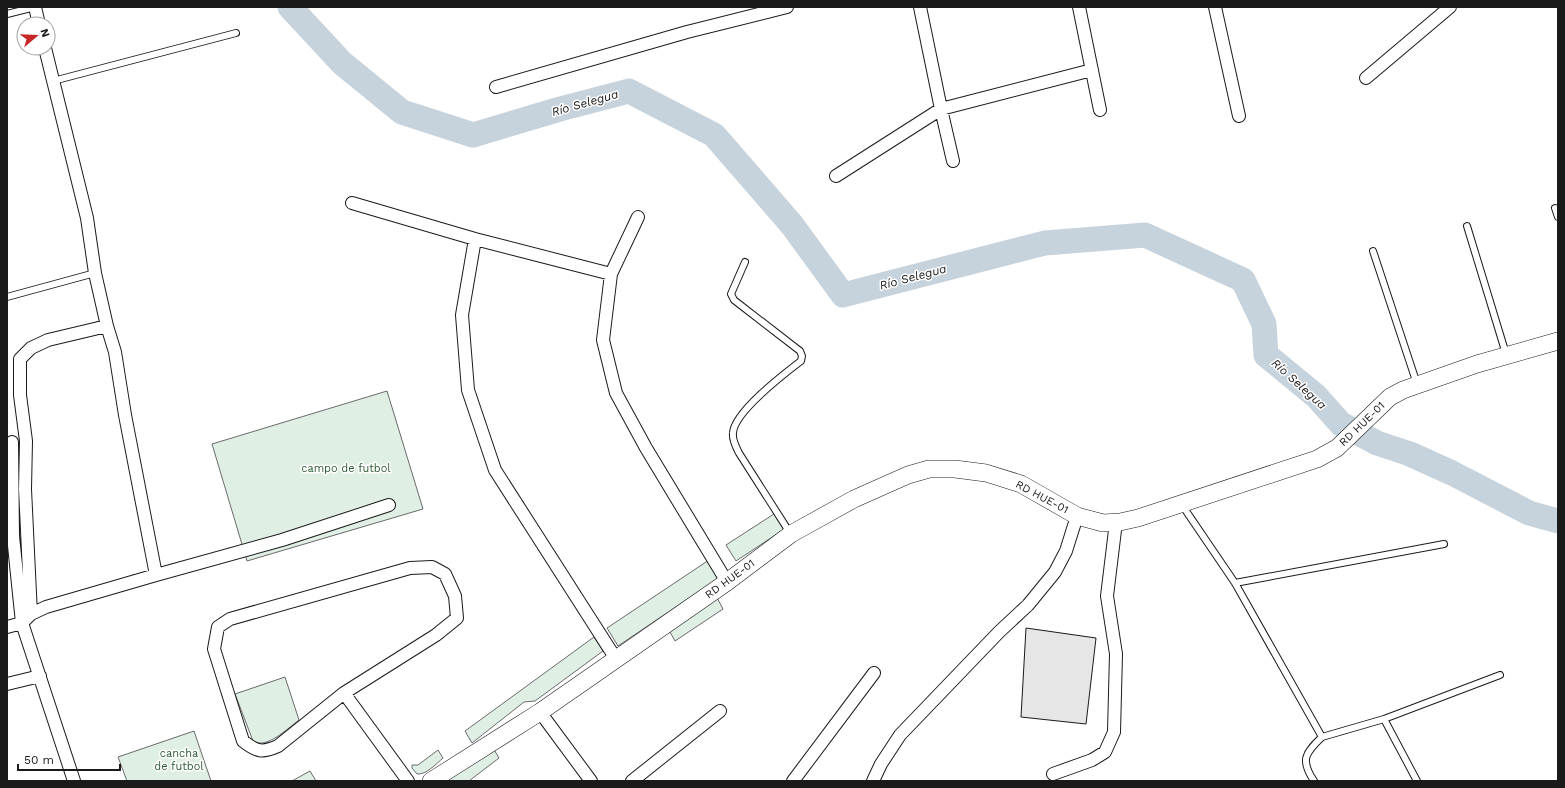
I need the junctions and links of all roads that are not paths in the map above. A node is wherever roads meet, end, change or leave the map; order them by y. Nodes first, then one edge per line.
1 (35, 7) edge
2 (787, 7) edge
3 (921, 7) edge
4 (1079, 7) edge
5 (1215, 7) edge
6 (1450, 7) edge
7 (7, 14) edge
8 (236, 33) dead end
9 (47, 56) edge
10 (1092, 70) junction
11 (1366, 78) dead end
12 (53, 81) junction
13 (496, 87) dead end
14 (941, 109) junction
15 (1100, 110) dead end
16 (1239, 116) dead end
17 (953, 162) dead end
18 (836, 176) dead end
19 (352, 203) dead end
20 (1555, 208) dead end
21 (638, 217) dead end
22 (1558, 217) edge
23 (1468, 226) dead end
24 (474, 239) junction
25 (1373, 251) dead end
26 (745, 262) dead end
27 (95, 273) junction
28 (611, 274) junction
29 (7, 297) edge
30 (107, 326) junction
31 (1558, 341) edge
32 (1507, 356) junction
33 (1417, 384) junction
34 (12, 442) dead end
35 (1181, 504) junction
36 (389, 505) dead end
37 (1077, 516) junction
38 (1116, 522) junction
39 (791, 534) junction
40 (10, 537) edge
41 (1444, 544) dead end
42 (156, 574) junction
43 (728, 582) junction
44 (1235, 583) junction
45 (31, 614) junction
46 (22, 623) junction
47 (7, 626) edge
48 (616, 659) junction
49 (874, 673) dead end
50 (1500, 675) dead end
51 (40, 676) junction
52 (7, 684) edge
53 (344, 693) junction
54 (540, 712) junction
55 (720, 712) dead end
56 (1384, 719) junction
57 (1322, 737) junction
58 (1053, 774) dead end
59 (435, 780) edge
60 (74, 781) edge
61 (408, 781) edge
62 (591, 781) edge
63 (632, 781) edge
64 (793, 781) edge
65 (873, 781) edge
66 (1314, 781) edge
67 (1417, 781) edge

1 - 7 lane
2 - 13 street
3 - 14 street
4 - 10 street
5 - 16 street
6 - 11 street
8 - 12 lane
9 - 12 street
10 - 14 street
10 - 15 street
12 - 27 street
14 - 17 street
14 - 18 street
19 - 24 street
20 - 22 lane
21 - 28 street
23 - 32 lane
24 - 28 street
24 - 48 street
25 - 33 lane
26 - 39 lane
27 - 29 lane
27 - 30 street
28 - 43 street
30 - 42 street
30 - 45 street
31 - 32 street, RD HUE-01
32 - 33 street, RD HUE-01
33 - 35 street, RD HUE-01
34 - 40 street
35 - 38 street, RD HUE-01
35 - 44 lane
36 - 42 street
37 - 38 street, RD HUE-01
37 - 39 street, RD HUE-01
37 - 65 street
38 - 58 street
39 - 43 street, RD HUE-01
40 - 46 street
41 - 44 lane
42 - 45 street
43 - 48 street, RD HUE-01
44 - 57 lane
45 - 46 street
46 - 47 street
46 - 51 street
48 - 54 street, RD HUE-01
49 - 64 street
50 - 56 lane
51 - 52 street
51 - 60 street
53 - 53 street
53 - 61 street
54 - 59 street, RD HUE-01
54 - 62 street
55 - 63 street
56 - 57 lane
56 - 67 lane
57 - 66 lane

